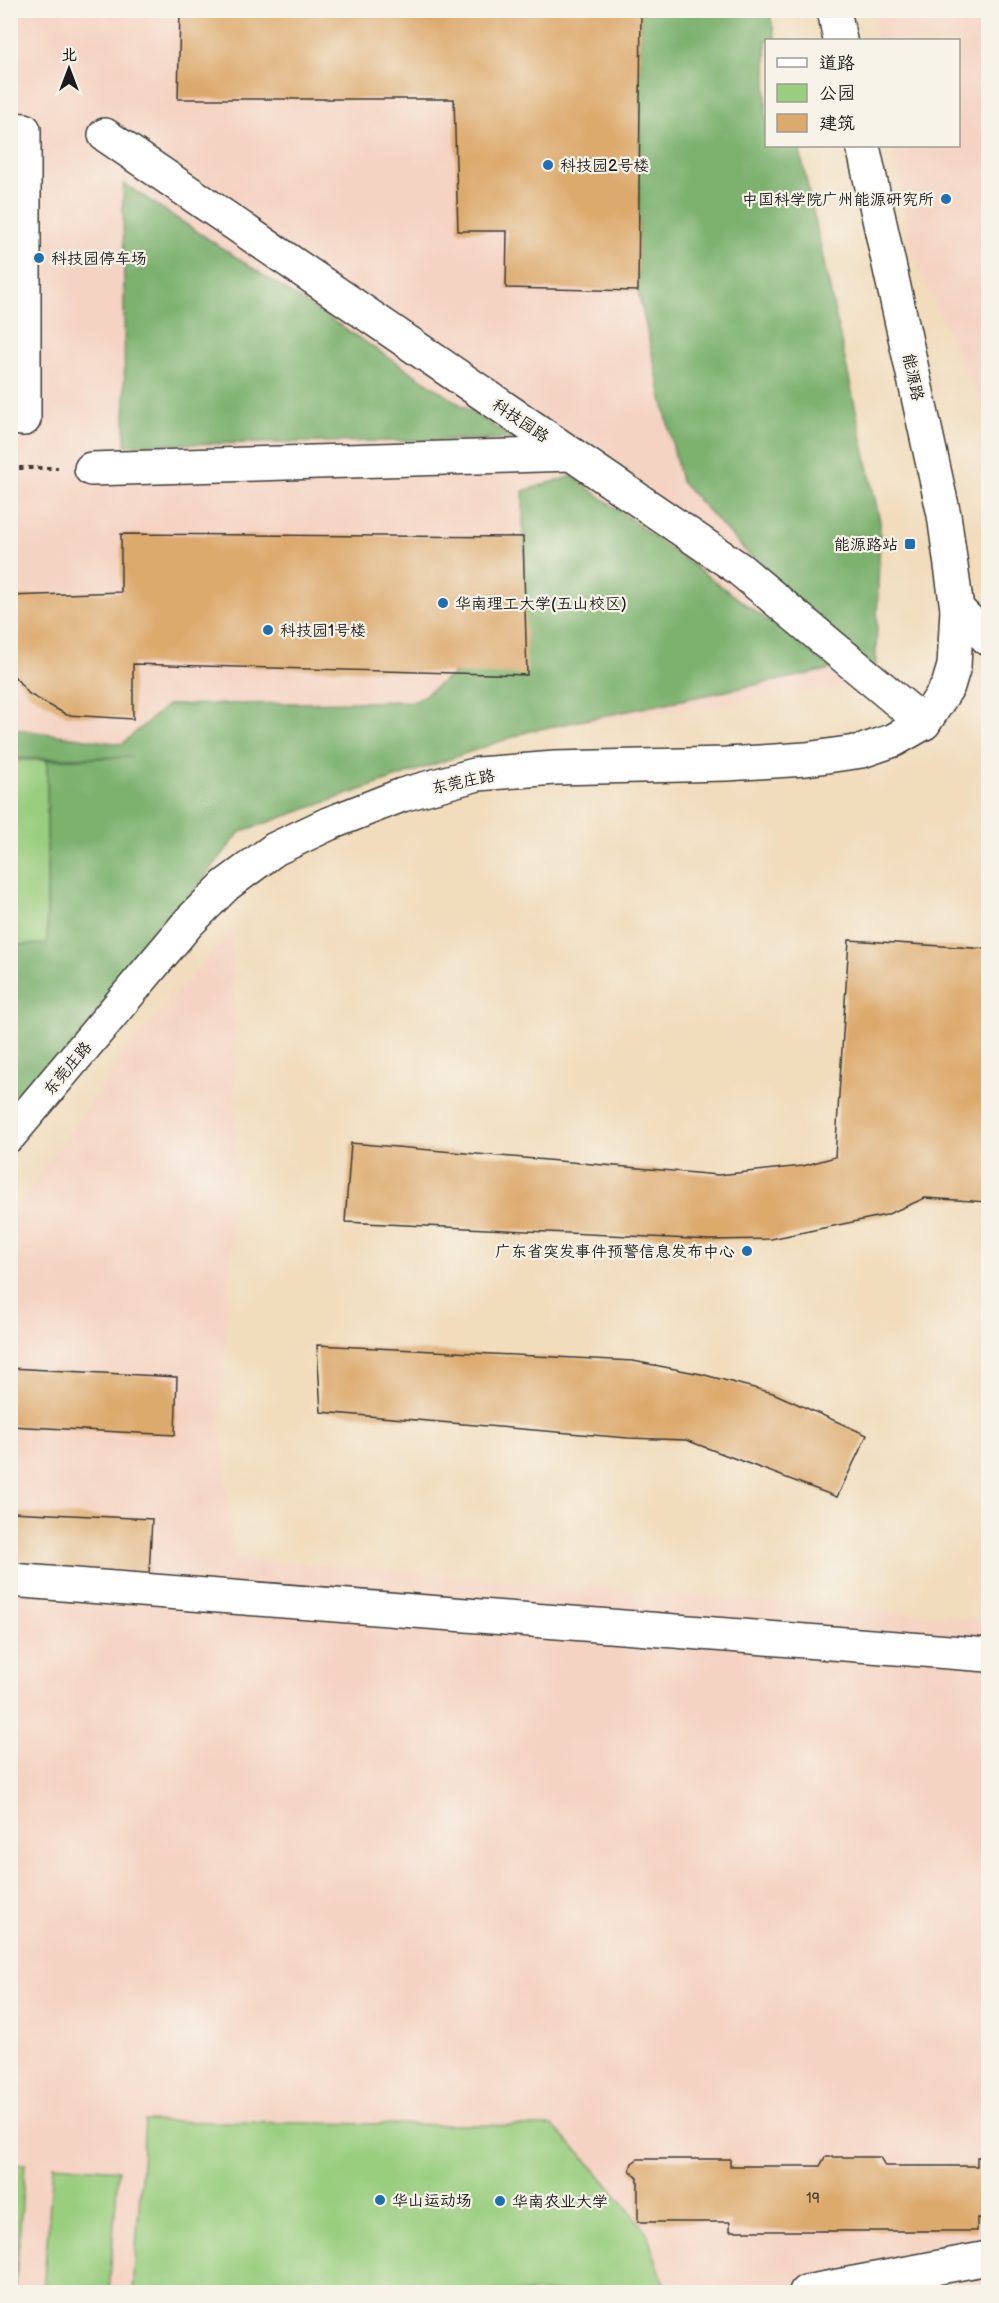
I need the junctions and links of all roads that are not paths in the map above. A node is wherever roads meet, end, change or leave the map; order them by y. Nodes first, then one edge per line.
1 (834, 10) edge
2 (840, 39) edge
3 (10, 129) edge
4 (105, 135) dead end
5 (863, 147) edge
6 (10, 418) edge
7 (571, 454) junction
8 (91, 469) road end
9 (957, 609) junction
10 (988, 639) edge
11 (924, 723) junction
12 (10, 1135) edge
13 (10, 1580) edge
14 (988, 1655) edge
15 (988, 2258) edge
16 (806, 2292) edge

1 - 2 street
3 - 6 street
4 - 7 street, 科技园路
5 - 9 street, 能源路
7 - 8 street
7 - 11 street, 科技园路
9 - 10 street
9 - 11 street, 东莞庄路
11 - 12 street, 东莞庄路
13 - 14 street
15 - 16 street

